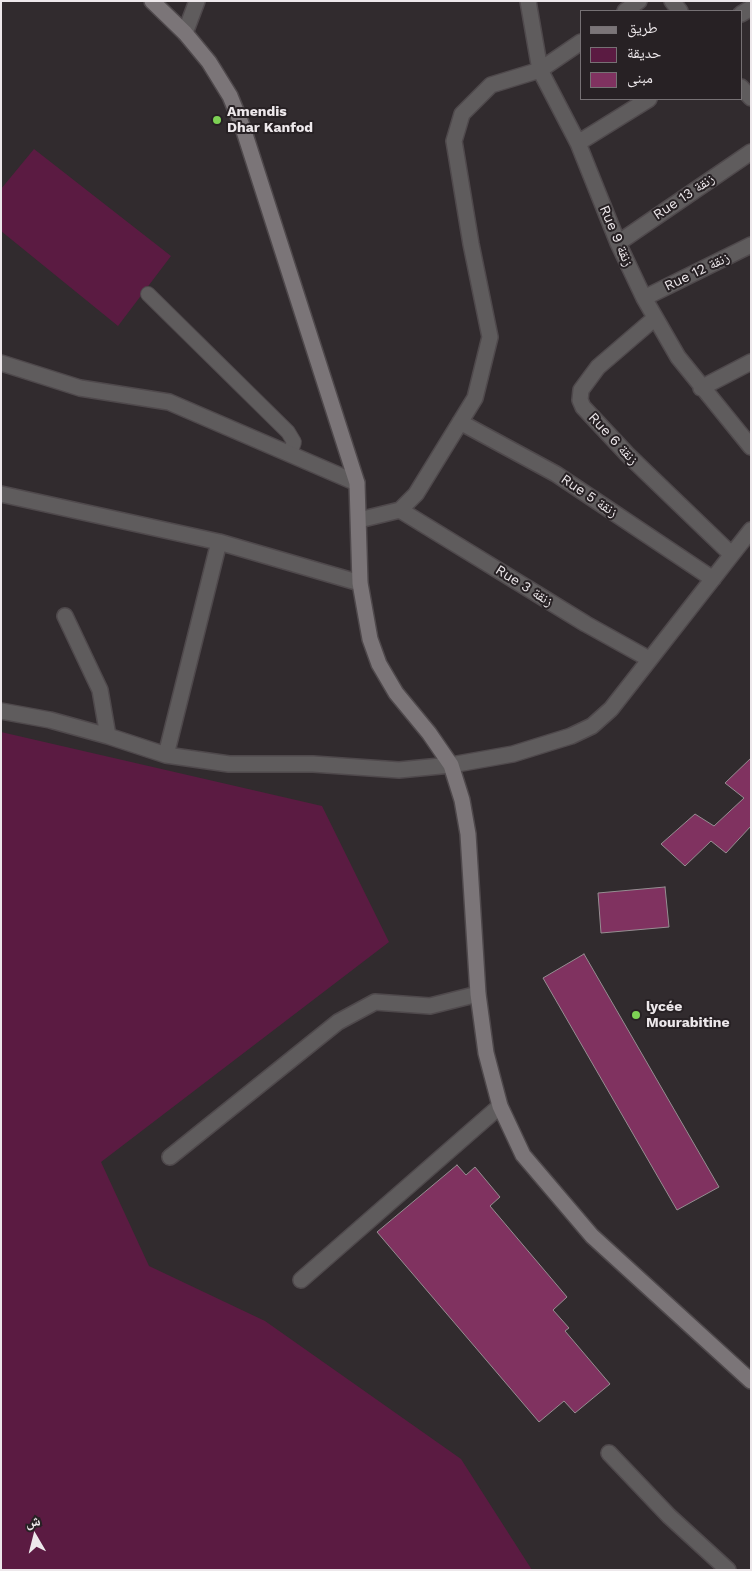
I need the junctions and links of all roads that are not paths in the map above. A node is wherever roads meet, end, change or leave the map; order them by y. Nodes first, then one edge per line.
1 (152, 1) edge
2 (197, 1) edge
3 (528, 1) edge
4 (639, 1) edge
5 (626, 10) edge
6 (185, 33) junction
7 (580, 43) edge
8 (540, 70) junction
9 (742, 89) edge
10 (751, 98) edge
11 (647, 100) edge
12 (578, 144) junction
13 (751, 152) edge
14 (618, 243) junction
15 (751, 246) edge
16 (148, 294) dead end
17 (644, 298) junction
18 (655, 318) junction
19 (751, 362) edge
20 (1, 363) edge
21 (701, 388) junction
22 (460, 422) junction
23 (751, 447) edge
24 (290, 454) junction
25 (357, 483) junction
26 (1, 494) edge
27 (400, 510) junction
28 (359, 520) junction
29 (750, 533) edge
30 (219, 542) junction
31 (732, 554) junction
32 (714, 579) junction
33 (360, 583) junction
34 (65, 616) dead end
35 (649, 658) junction
36 (1, 711) edge
37 (108, 736) junction
38 (166, 755) junction
39 (451, 765) junction
40 (478, 994) junction
41 (500, 1106) junction
42 (170, 1157) dead end
43 (301, 1280) dead end
44 (751, 1381) edge
45 (609, 1453) dead end
46 (728, 1570) edge

1 - 6 street
2 - 6 street
3 - 8 street, Rue 9 زنقة
4 - 5 street
6 - 25 street
7 - 8 street
8 - 12 street, Rue 9 زنقة
8 - 22 street
9 - 10 street
11 - 12 street
12 - 14 street, Rue 9 زنقة
13 - 14 street, Rue 13 زنقة
14 - 17 street, Rue 9 زنقة
15 - 17 street, Rue 12 زنقة
16 - 24 lane
17 - 18 street, Rue 9 زنقة
18 - 21 street, Rue 9 زنقة
18 - 31 street, Rue 6 زنقة
19 - 21 street
20 - 24 street
21 - 23 street, Rue 9 زنقة
22 - 27 street
22 - 32 street, Rue 5 زنقة
24 - 25 street
25 - 28 street
26 - 30 street
27 - 28 street
27 - 35 street, Rue 3 زنقة
28 - 33 street
29 - 31 street
30 - 33 street
30 - 38 street
31 - 32 street
32 - 35 street
33 - 39 street
34 - 37 street
35 - 39 street
36 - 37 street
37 - 38 street
38 - 39 street
39 - 40 street
40 - 41 street
40 - 42 street
41 - 43 street
41 - 44 street
45 - 46 street

